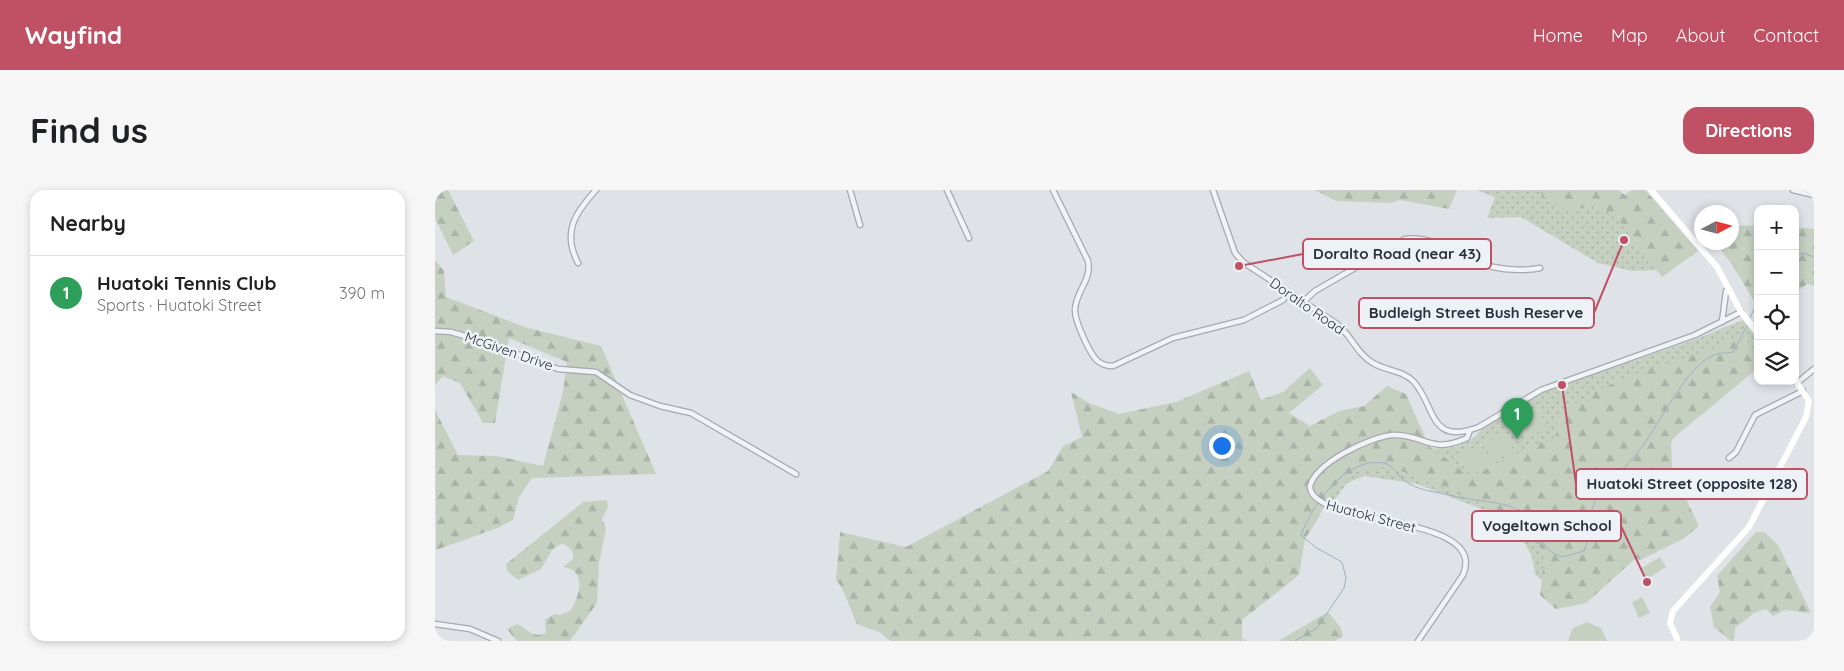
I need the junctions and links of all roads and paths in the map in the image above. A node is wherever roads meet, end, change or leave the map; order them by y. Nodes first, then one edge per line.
1 (596, 190) edge
2 (850, 190) edge
3 (947, 190) edge
4 (1053, 190) edge
5 (1213, 190) edge
6 (1651, 190) edge
7 (1793, 190) edge
8 (1814, 194) edge
9 (860, 225) dead end
10 (969, 238) dead end
11 (578, 263) dead end
12 (1540, 268) dead end
13 (1728, 289) junction
14 (1289, 292) junction
15 (1303, 302) junction
16 (1743, 314) junction
17 (1722, 322) junction
18 (1754, 328) edge
19 (435, 331) edge
20 (1814, 369) edge
21 (1799, 379) edge
22 (1799, 385) edge
23 (1803, 391) junction
24 (1470, 430) junction
25 (1729, 458) dead end
26 (796, 474) dead end
27 (435, 624) edge
28 (498, 641) edge
29 (1418, 641) edge
30 (1677, 641) edge

1 - 11 street
2 - 9 street
3 - 10 street
4 - 14 street
5 - 14 street, Doralto Road
6 - 13 main road
7 - 8 street
12 - 15 street
13 - 16 main road
13 - 17 street
14 - 15 street, Doralto Road
15 - 24 street, Doralto Road
16 - 17 street, Huatoki Street
16 - 18 main road
17 - 24 street, Huatoki Street
19 - 26 street, McGiven Drive
20 - 21 street
22 - 23 main road
23 - 25 street
23 - 30 main road
24 - 29 street, Huatoki Street
27 - 28 street

